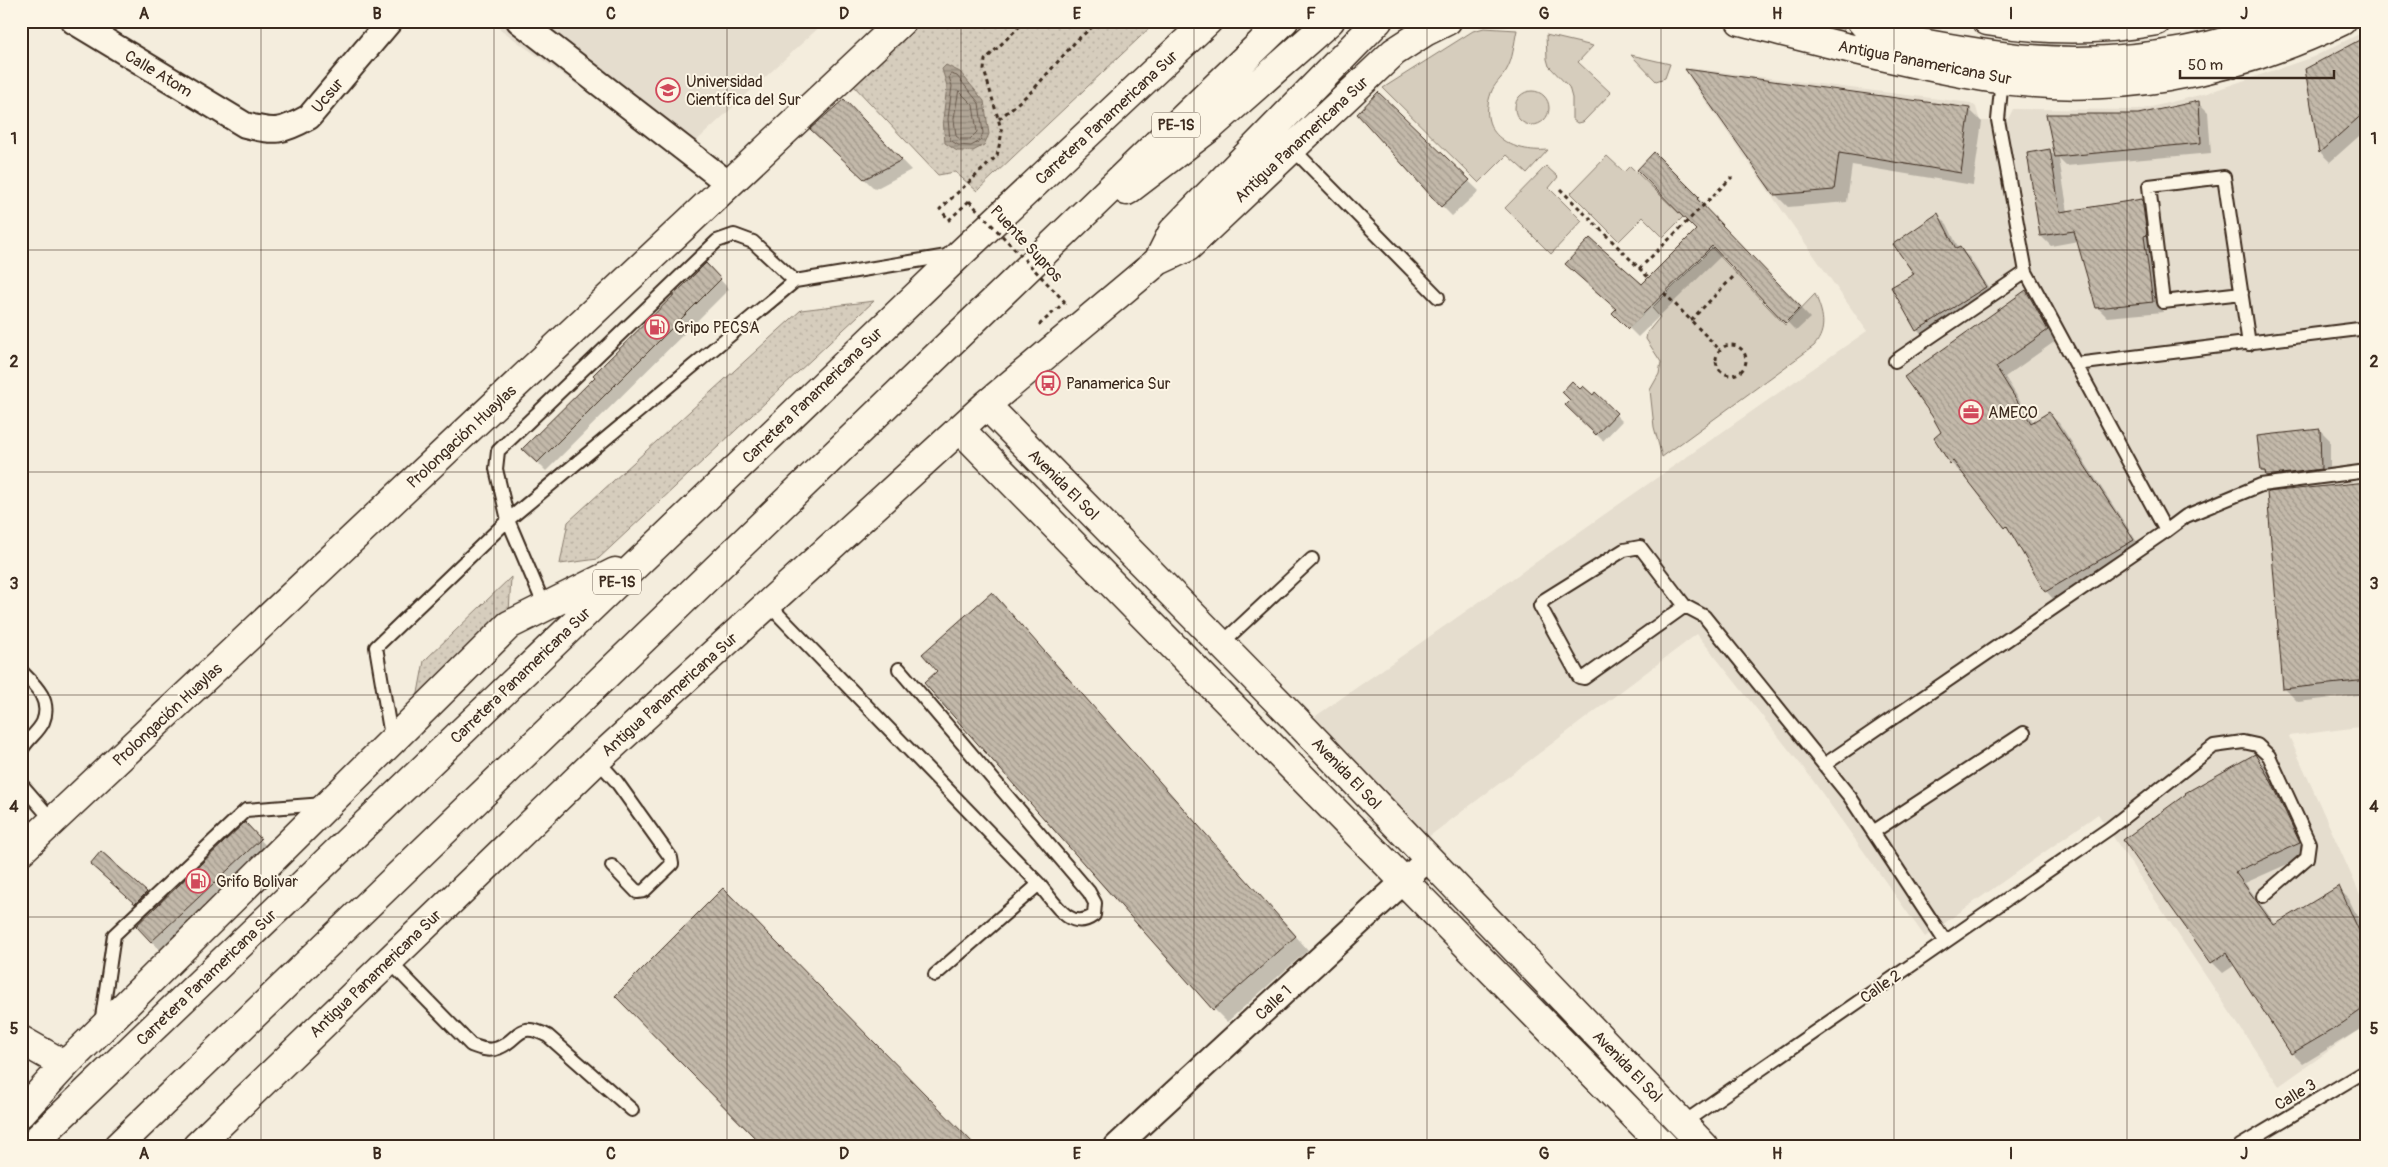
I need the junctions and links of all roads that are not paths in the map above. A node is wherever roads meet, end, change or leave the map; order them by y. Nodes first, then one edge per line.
1 (73, 21) edge
2 (390, 21) edge
3 (519, 21) edge
4 (902, 21) edge
5 (1208, 21) edge
6 (1284, 21) edge
7 (1330, 21) edge
8 (1378, 21) edge
9 (1447, 21) edge
10 (1740, 21) edge
11 (1861, 21) edge
12 (1987, 21) edge
13 (2157, 21) edge
14 (2288, 21) edge
15 (2342, 21) edge
16 (2002, 79) junction
17 (245, 125) joint
18 (1292, 148) junction
19 (729, 184) junction
20 (1068, 228) junction
21 (960, 254) junction
22 (1158, 261) junction
23 (2026, 272) junction
24 (795, 281) junction
25 (2242, 293) junction
26 (1438, 297) dead end
27 (2367, 328) edge
28 (2249, 344) junction
29 (1895, 361) dead end
30 (2076, 364) junction
31 (986, 405) junction
32 (960, 429) junction
33 (2367, 471) edge
34 (508, 520) junction
35 (2166, 531) junction
36 (640, 559) junction
37 (1312, 559) dead end
38 (768, 604) junction
39 (1685, 606) junction
40 (545, 607) junction
41 (1221, 644) junction
42 (899, 669) dead end
43 (21, 671) edge
44 (2024, 733) dead end
45 (392, 742) junction
46 (21, 751) edge
47 (597, 760) junction
48 (1824, 765) junction
49 (21, 784) edge
50 (329, 804) junction
51 (53, 821) junction
52 (1873, 832) junction
53 (21, 851) edge
54 (1429, 858) junction
55 (612, 866) dead end
56 (1404, 881) junction
57 (1039, 884) junction
58 (2263, 896) dead end
59 (1944, 942) junction
60 (388, 960) junction
61 (934, 975) dead end
62 (100, 1030) junction
63 (21, 1040) edge
64 (65, 1065) junction
65 (2367, 1070) edge
66 (632, 1110) dead end
67 (21, 1113) edge
68 (1683, 1123) junction
69 (1658, 1144) edge
70 (30, 1146) edge
71 (118, 1146) edge
72 (197, 1146) edge
73 (1117, 1146) edge
74 (1704, 1146) edge
75 (2240, 1146) edge

1 - 17 street, Calle Atom
2 - 17 street, Ucsur
3 - 19 street
4 - 19 main road, Prolongación Huaylas
5 - 21 main road, Carretera Panamericana Sur / PE-1S
6 - 20 main road, PE-1S
7 - 20 main road
8 - 22 main road, Antigua Panamericana Sur
9 - 18 main road, Antigua Panamericana Sur
10 - 16 main road, Antigua Panamericana Sur
11 - 14 main road
12 - 13 main road
15 - 16 main road, Antigua Panamericana Sur
16 - 23 lane
18 - 22 main road, Antigua Panamericana Sur
18 - 26 lane
19 - 51 main road, Prolongación Huaylas
20 - 71 main road, PE-1S
21 - 24 lane
21 - 36 main road, Carretera Panamericana Sur / PE-1S
22 - 31 main road, Antigua Panamericana Sur
23 - 29 lane
23 - 30 lane
24 - 34 lane
24 - 34 lane
25 - 25 lane
25 - 28 lane
27 - 28 lane
28 - 30 lane
30 - 35 lane
31 - 32 main road, Antigua Panamericana Sur
31 - 41 main road, Avenida El Sol
32 - 38 main road, Antigua Panamericana Sur
32 - 56 main road, Avenida El Sol
33 - 35 lane
34 - 40 lane
34 - 45 lane
35 - 48 lane
36 - 40 main road
36 - 70 main road, Carretera Panamericana Sur / PE-1S
37 - 41 lane
38 - 47 main road, Antigua Panamericana Sur
38 - 57 lane
39 - 39 lane
39 - 48 lane
40 - 45 main road
41 - 54 main road, Avenida El Sol
42 - 57 lane
43 - 46 lane
44 - 52 lane
45 - 50 main road
47 - 55 lane
47 - 60 main road, Antigua Panamericana Sur
48 - 52 lane
49 - 51 lane
50 - 62 main road
50 - 62 lane
51 - 53 main road, Prolongación Huaylas
52 - 59 lane
54 - 56 street, Calle 1
54 - 68 main road, Avenida El Sol
56 - 69 main road, Avenida El Sol
56 - 73 street, Calle 1
57 - 61 lane
58 - 59 lane, Calle 2
59 - 68 lane, Calle 2
60 - 66 lane
60 - 72 main road, Antigua Panamericana Sur
62 - 64 main road
63 - 64 main road
64 - 67 main road
65 - 75 lane, Calle 3
68 - 69 street, Calle 2
68 - 74 main road, Avenida El Sol

